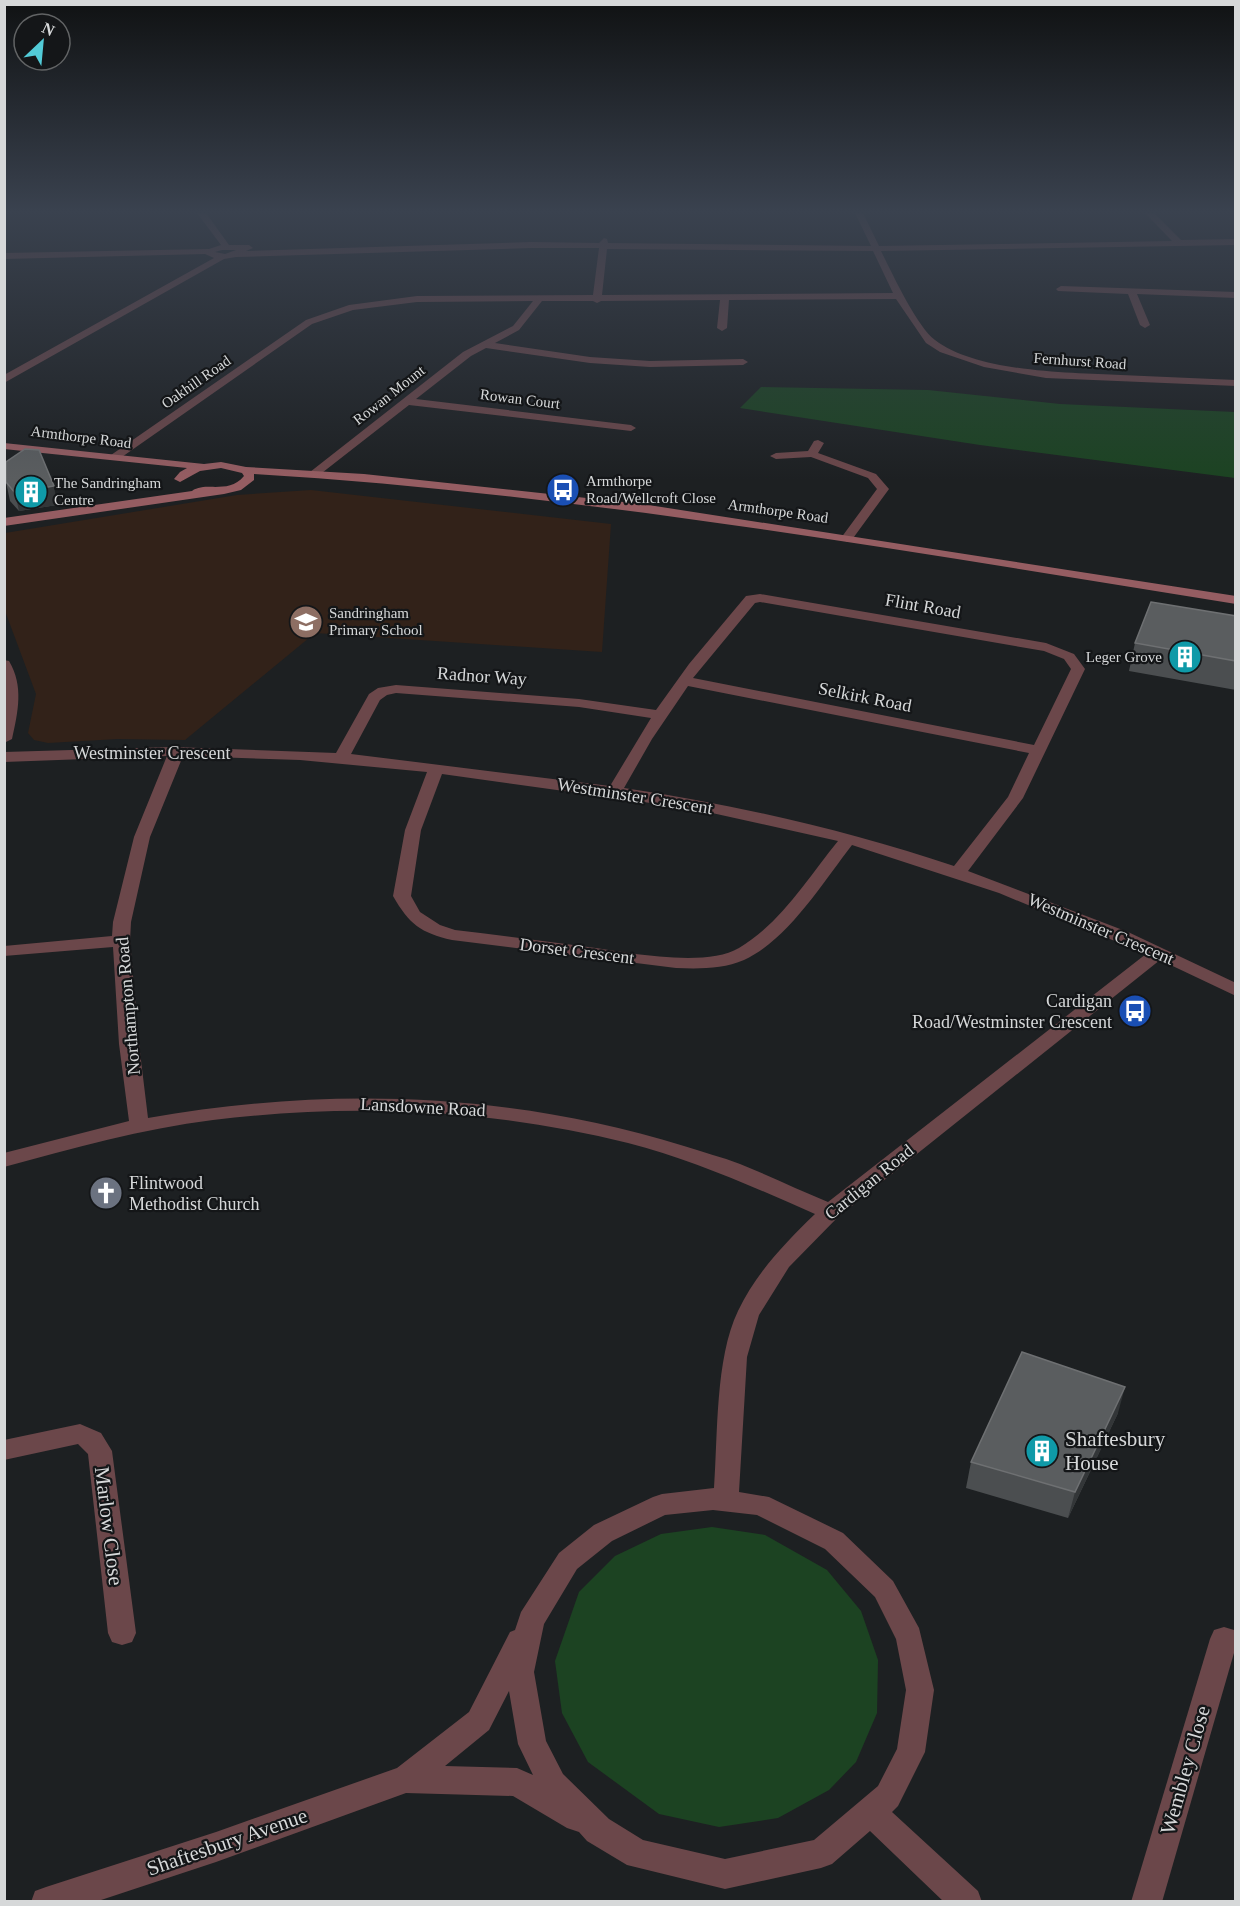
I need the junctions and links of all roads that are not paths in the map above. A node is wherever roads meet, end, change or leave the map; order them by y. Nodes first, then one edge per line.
1 (136, 302) edge
2 (382, 302) edge
3 (537, 302) edge
4 (724, 302) edge
5 (903, 302) edge
6 (1136, 302) edge
7 (1145, 325) dead end
8 (722, 328) dead end
9 (486, 345) junction
10 (743, 362) dead end
11 (7, 377) edge
12 (1236, 383) edge
13 (406, 401) junction
14 (631, 427) dead end
15 (818, 443) dead end
16 (4, 446) edge
17 (812, 454) junction
18 (776, 456) dead end
19 (115, 457) junction
20 (153, 463) junction
21 (208, 466) junction
22 (246, 471) junction
23 (314, 474) junction
24 (180, 482) junction
25 (244, 483) junction
26 (208, 492) junction
27 (144, 500) junction
28 (4, 522) edge
29 (847, 538) junction
30 (1236, 600) edge
31 (4, 664) edge
32 (684, 681) junction
33 (658, 715) junction
34 (4, 739) edge
35 (1038, 750) junction
36 (176, 753) junction
37 (4, 757) edge
38 (341, 758) junction
39 (436, 769) junction
40 (615, 791) junction
41 (848, 839) junction
42 (958, 872) junction
43 (121, 941) junction
44 (4, 951) edge
45 (1158, 953) junction
46 (1236, 990) edge
47 (140, 1124) junction
48 (4, 1161) edge
49 (830, 1212) junction
50 (4, 1450) edge
51 (726, 1500) junction
52 (531, 1621) junction
53 (122, 1633) dead end
54 (1224, 1639) dead end
55 (406, 1779) junction
56 (870, 1811) junction
57 (598, 1830) junction
58 (46, 1902) edge
59 (967, 1902) edge
60 (1146, 1902) edge

1 - 11 street
2 - 19 street, Oakhill Road
3 - 9 street, Rowan Mount
4 - 8 street
5 - 12 street, Fernhurst Road
6 - 7 street
9 - 10 street
9 - 13 street, Rowan Mount
13 - 14 street, Rowan Court
13 - 23 street, Rowan Mount
15 - 17 street
16 - 19 street, Armthorpe Road
17 - 18 street
17 - 29 street
19 - 20 street, Armthorpe Road
20 - 21 street, Armthorpe Road
20 - 24 street, Armthorpe Road
21 - 22 street, Armthorpe Road
21 - 24 street
22 - 23 street, Armthorpe Road
22 - 25 street
23 - 25 street, Armthorpe Road
23 - 29 street, Armthorpe Road
24 - 26 street, Armthorpe Road
24 - 27 street
25 - 26 street, Armthorpe Road
26 - 27 street, Armthorpe Road
27 - 28 street
29 - 30 street, Armthorpe Road
31 - 34 street
32 - 33 street, Flint Road
32 - 35 street, Selkirk Road
32 - 35 street, Flint Road
33 - 38 street, Radnor Way
33 - 40 street, Flint Road
35 - 42 street, Flint Road
36 - 37 street, Westminster Crescent
36 - 38 street, Westminster Crescent
36 - 43 street, Northampton Road
38 - 39 street, Westminster Crescent
39 - 40 street, Westminster Crescent
39 - 41 street, Dorset Crescent
40 - 41 street, Westminster Crescent
41 - 42 street, Westminster Crescent
42 - 45 street, Westminster Crescent
43 - 44 street
43 - 47 street, Northampton Road
45 - 46 street, Westminster Crescent
45 - 49 street, Cardigan Road
47 - 48 street, Lansdowne Road
47 - 49 street, Lansdowne Road
49 - 51 street, Cardigan Road
50 - 53 street, Marlow Close
51 - 52 street, Shaftesbury Avenue
51 - 56 street, Shaftesbury Avenue
52 - 55 street, Shaftesbury Avenue
52 - 57 street
54 - 60 street, Wembley Close
55 - 57 street, Shaftesbury Avenue
55 - 58 street, Shaftesbury Avenue
56 - 57 street, Shaftesbury Avenue
56 - 59 street

